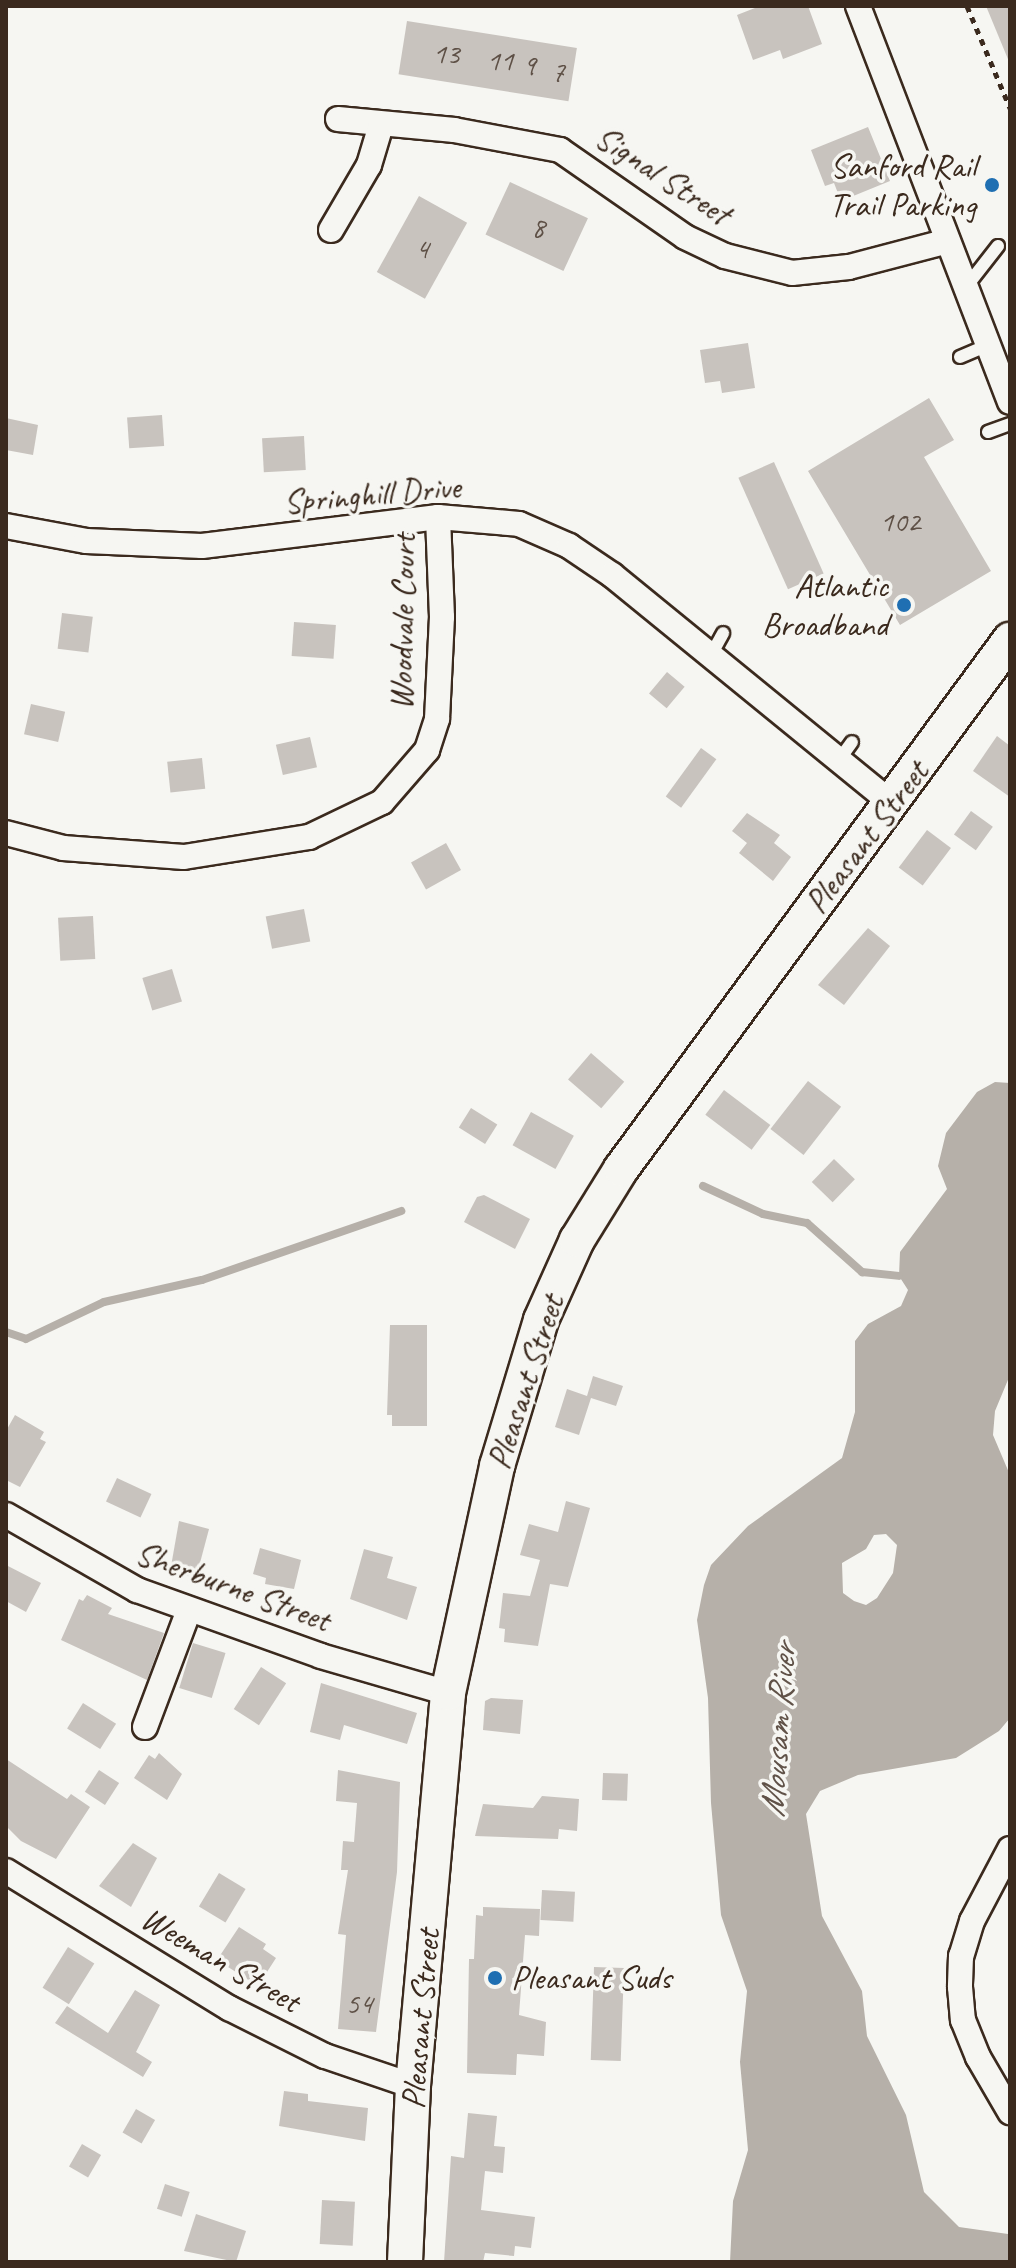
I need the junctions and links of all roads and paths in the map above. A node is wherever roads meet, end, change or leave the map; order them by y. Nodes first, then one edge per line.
1 (858, 6) edge
2 (967, 6) edge
3 (1010, 108) edge
4 (338, 119) dead end
5 (381, 125) junction
6 (331, 230) dead end
7 (948, 241) junction
8 (998, 246) dead end
9 (966, 287) junction
10 (988, 345) junction
11 (960, 357) dead end
12 (1010, 402) edge
13 (1010, 424) edge
14 (988, 432) dead end
15 (438, 517) junction
16 (6, 526) edge
17 (723, 633) dead end
18 (1010, 640) edge
19 (711, 655) junction
20 (892, 803) junction
21 (6, 833) edge
22 (6, 1515) edge
23 (189, 1610) junction
24 (448, 1693) junction
25 (145, 1727) dead end
26 (1010, 1849) edge
27 (6, 1871) edge
28 (413, 2086) junction
29 (1010, 2112) edge
30 (405, 2262) edge

1 - 7 street
2 - 3 path
4 - 5 street, Signal Street
5 - 6 street
5 - 7 street, Signal Street
7 - 9 street
8 - 9 lane
9 - 10 street
10 - 11 lane
10 - 12 street
13 - 14 lane
15 - 16 street, Springhill Drive
15 - 19 street, Springhill Drive
15 - 21 street, Woodvale Court
17 - 19 lane
18 - 20 main road, Pleasant Street
19 - 20 street, Springhill Drive
20 - 24 main road, Pleasant Street
22 - 23 street, Sherburne Street
23 - 24 street, Sherburne Street
23 - 25 street
24 - 28 main road, Pleasant Street
26 - 29 street
27 - 28 street, Weeman Street
28 - 30 main road, Pleasant Street

